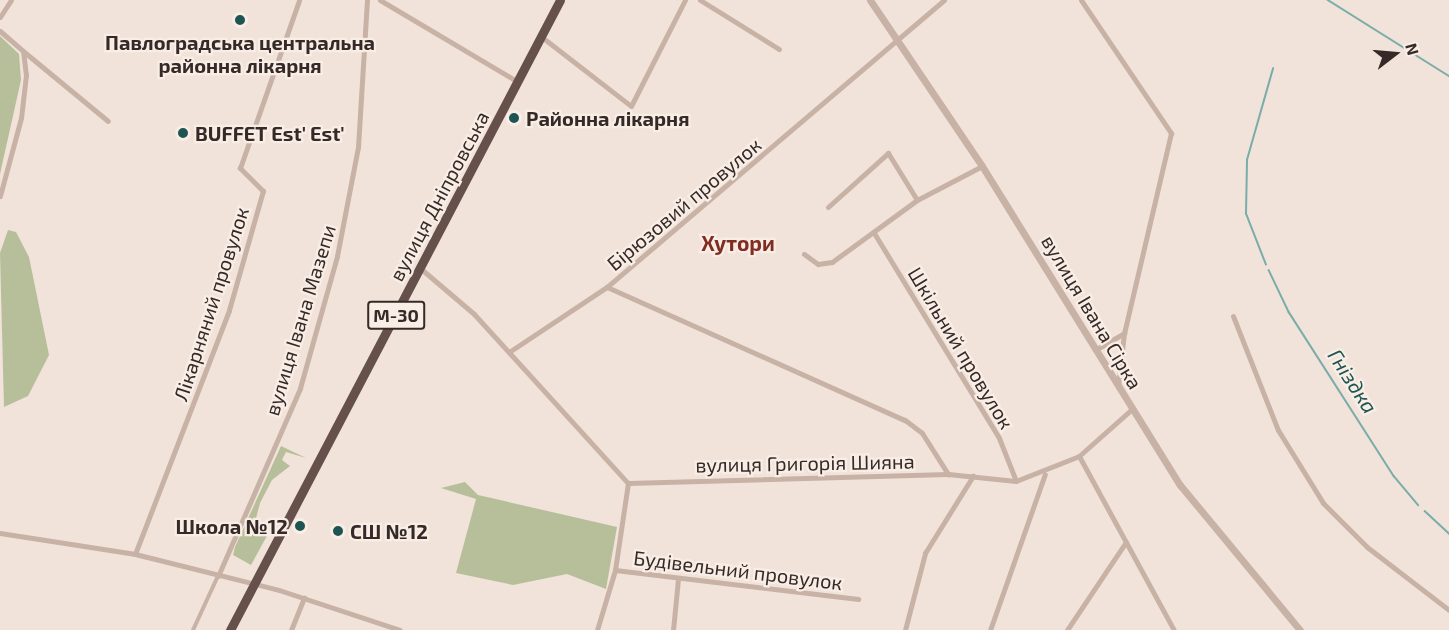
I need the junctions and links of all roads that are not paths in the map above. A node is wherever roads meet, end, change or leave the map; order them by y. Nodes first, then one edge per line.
1 (10, 0) edge
2 (299, 0) edge
3 (367, 0) edge
4 (380, 0) edge
5 (561, 0) edge
6 (685, 0) edge
7 (700, 0) edge
8 (870, 0) edge
9 (944, 0) edge
10 (1081, 0) edge
11 (0, 18) edge
12 (0, 31) edge
13 (899, 37) junction
14 (543, 38) junction
15 (779, 49) dead end
16 (23, 51) junction
17 (520, 83) junction
18 (108, 121) dead end
19 (982, 166) junction
20 (0, 196) edge
21 (917, 200) junction
22 (828, 207) dead end
23 (874, 233) junction
24 (804, 254) dead end
25 (420, 268) junction
26 (607, 287) junction
27 (1233, 316) dead end
28 (1124, 333) junction
29 (1095, 350) junction
30 (509, 352) junction
31 (1118, 387) junction
32 (1132, 409) junction
33 (1079, 456) junction
34 (948, 474) junction
35 (1045, 474) junction
36 (972, 476) junction
37 (1016, 481) junction
38 (628, 483) junction
39 (0, 533) edge
40 (1126, 542) junction
41 (135, 554) junction
42 (615, 570) junction
43 (218, 576) junction
44 (678, 579) junction
45 (254, 585) junction
46 (304, 598) junction
47 (858, 599) dead end
48 (1449, 610) edge
49 (193, 630) edge
50 (230, 630) edge
51 (291, 630) edge
52 (400, 630) edge
53 (597, 630) edge
54 (673, 630) edge
55 (905, 630) edge
56 (990, 630) edge
57 (1067, 630) edge
58 (1174, 630) edge
59 (1300, 630) edge

1 - 11 street
2 - 41 street, Лікарняний провулок
3 - 43 street, вулиця Івана Мазепи
4 - 17 street
5 - 14 highway, вулиця Дніпровська / М-30
6 - 14 street
7 - 15 street
8 - 13 street, вулиця Івана Сірка
9 - 13 street, Бірюзовий провулок
10 - 28 street
12 - 16 street
13 - 19 street, вулиця Івана Сірка
13 - 26 street, Бірюзовий провулок
14 - 17 highway, вулиця Дніпровська / М-30
16 - 18 street
16 - 20 street
17 - 25 highway, вулиця Дніпровська / М-30
19 - 21 street
19 - 29 street, вулиця Івана Сірка
21 - 22 street
21 - 23 street
23 - 24 street
23 - 37 street, Шкільний провулок
25 - 30 street
25 - 45 highway, вулиця Дніпровська / М-30
26 - 30 street
26 - 34 street, Бірюзовий провулок
27 - 48 street
28 - 29 street
28 - 31 street
29 - 31 street, вулиця Івана Сірка
30 - 38 street
31 - 32 street, вулиця Івана Сірка
32 - 33 street, вулиця Григорія Шияна
32 - 59 street, вулиця Івана Сірка
33 - 35 street, вулиця Григорія Шияна
33 - 40 street
34 - 36 street, вулиця Григорія Шияна
34 - 38 street, вулиця Григорія Шияна
35 - 37 street, вулиця Григорія Шияна
35 - 56 street
36 - 37 street, вулиця Григорія Шияна
36 - 55 street
38 - 42 street
39 - 41 street
40 - 57 street
40 - 58 street
41 - 43 street
42 - 44 street, Будівельний провулок
42 - 53 street
43 - 45 street
43 - 49 street, вулиця Івана Мазепи
44 - 47 street, Будівельний провулок
44 - 54 street
45 - 46 street
45 - 50 highway, вулиця Дніпровська / М-30
46 - 51 street
46 - 52 street

